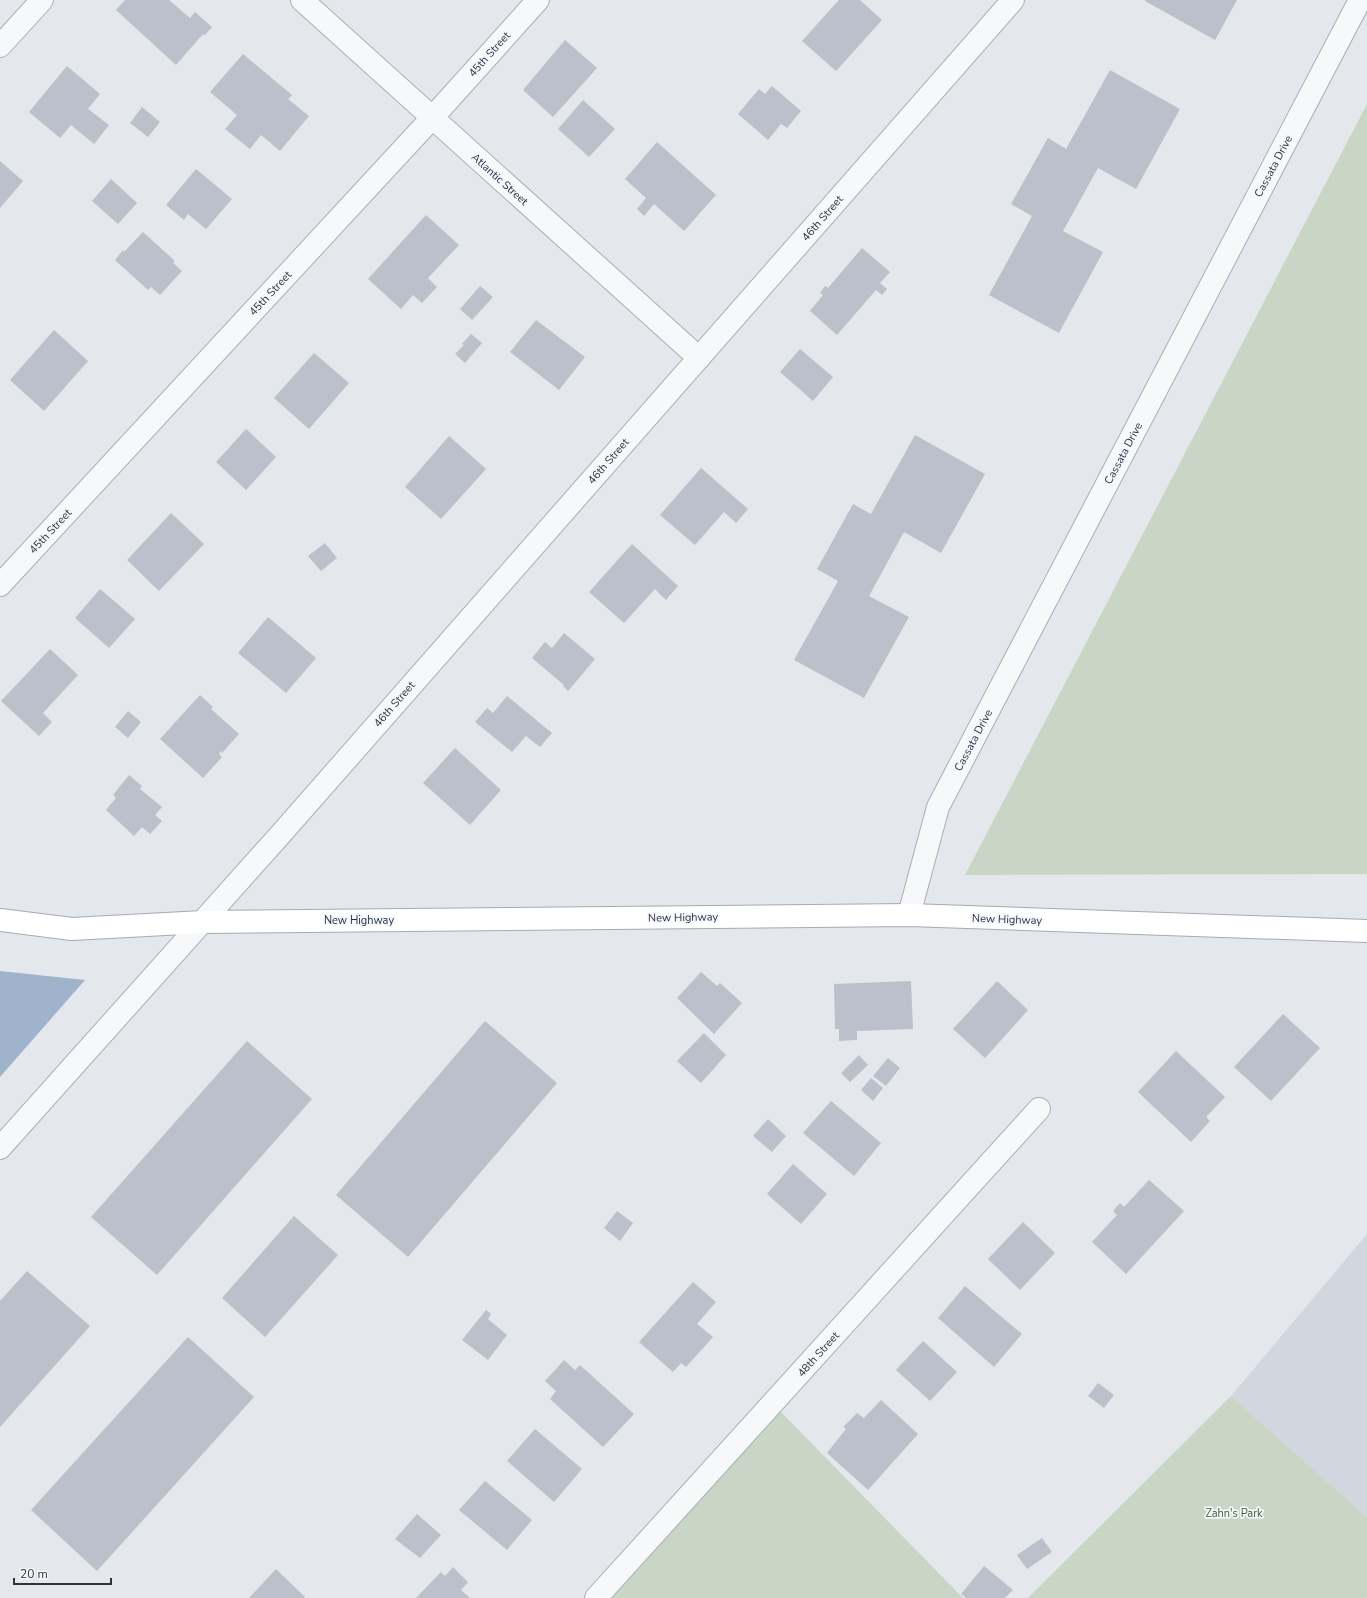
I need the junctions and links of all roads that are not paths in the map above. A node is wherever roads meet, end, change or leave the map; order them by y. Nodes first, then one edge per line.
1 (42, 0) edge
2 (302, 0) edge
3 (538, 0) edge
4 (1013, 0) edge
5 (1360, 0) edge
6 (0, 46) edge
7 (432, 118) junction
8 (698, 358) junction
9 (0, 585) edge
10 (909, 915) junction
11 (0, 920) edge
12 (203, 922) junction
13 (1367, 931) edge
14 (1039, 1109) dead end
15 (0, 1148) edge
16 (596, 1598) edge

1 - 6 street
2 - 7 street, Atlantic Street
3 - 7 street, 45th Street
4 - 8 street, 46th Street
5 - 10 street, Cassata Drive
7 - 8 street, Atlantic Street
7 - 9 street, 45th Street
8 - 12 street, 46th Street
10 - 12 main road, New Highway
10 - 13 main road, New Highway
11 - 12 main road, New Highway
12 - 15 street, 46th Street
14 - 16 street, 48th Street

